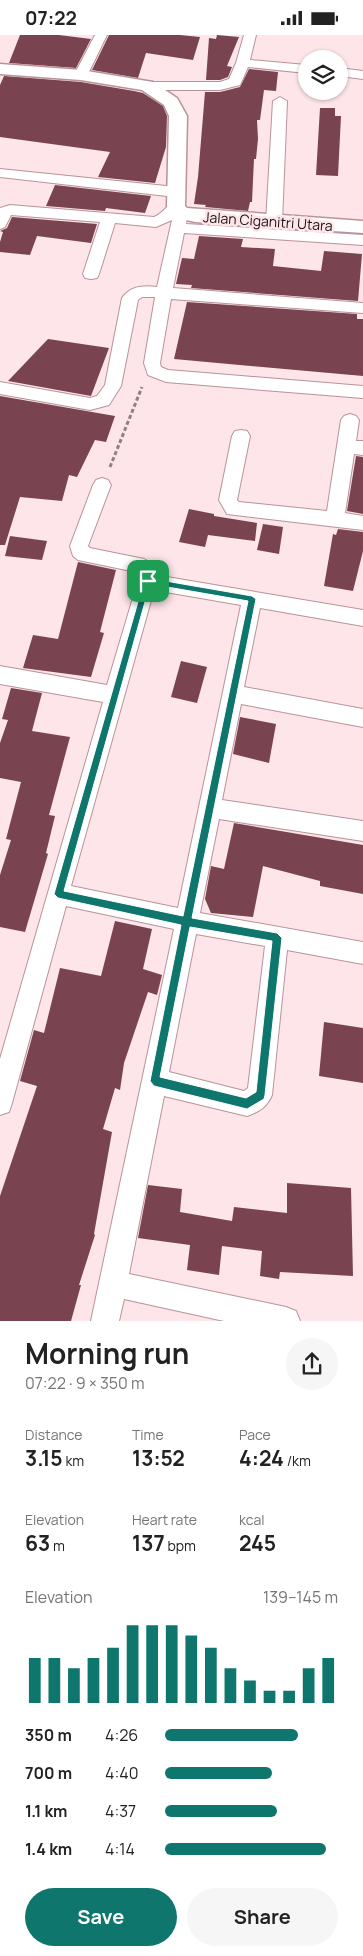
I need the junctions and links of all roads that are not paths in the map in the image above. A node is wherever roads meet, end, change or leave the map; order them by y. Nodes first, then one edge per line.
1 (101, 35) edge
2 (233, 35) edge
3 (249, 36) edge
4 (243, 63) junction
5 (298, 68) edge
6 (0, 69) edge
7 (348, 74) edge
8 (81, 75) junction
9 (363, 75) edge
10 (147, 86) junction
11 (280, 101) dead end
12 (0, 173) edge
13 (178, 210) junction
14 (109, 218) junction
15 (274, 222) junction
16 (0, 224) edge
17 (363, 227) edge
18 (363, 240) edge
19 (91, 274) dead end
20 (164, 293) junction
21 (363, 308) edge
22 (0, 389) edge
23 (363, 392) edge
24 (350, 419) dead end
25 (241, 436) dead end
26 (345, 446) junction
27 (363, 449) edge
28 (102, 485) road end
29 (335, 519) junction
30 (363, 523) edge
31 (148, 581) junction
32 (252, 599) junction
33 (363, 618) edge
34 (0, 675) edge
35 (233, 694) junction
36 (115, 695) junction
37 (363, 719) edge
38 (210, 808) junction
39 (363, 831) edge
40 (58, 894) junction
41 (186, 921) junction
42 (277, 938) junction
43 (363, 953) edge
44 (8, 1042) edge
45 (154, 1081) junction
46 (0, 1103) edge
47 (114, 1284) junction
48 (105, 1321) edge
49 (286, 1321) edge

1 - 8 street
2 - 3 street
3 - 4 street
4 - 5 street
4 - 10 street
6 - 8 street
7 - 9 street
8 - 10 street
10 - 13 street
11 - 15 street
12 - 13 street
13 - 14 street
13 - 15 street, Jalan Ciganitri Utara
13 - 18 street
13 - 20 street
14 - 16 street
14 - 19 street
15 - 17 street, Jalan Ciganitri Utara
20 - 21 street
20 - 22 street
20 - 23 street
24 - 26 street
25 - 29 street
26 - 27 street
26 - 29 street
28 - 31 street
29 - 30 street
31 - 32 street
31 - 36 street
32 - 33 street
32 - 35 street
34 - 36 street
35 - 37 street
35 - 38 street
36 - 40 street
38 - 39 street
38 - 41 street
40 - 41 street
40 - 44 street
41 - 42 street
41 - 45 street
42 - 43 street
42 - 45 street
44 - 46 street
45 - 47 street
47 - 48 street
47 - 49 street

